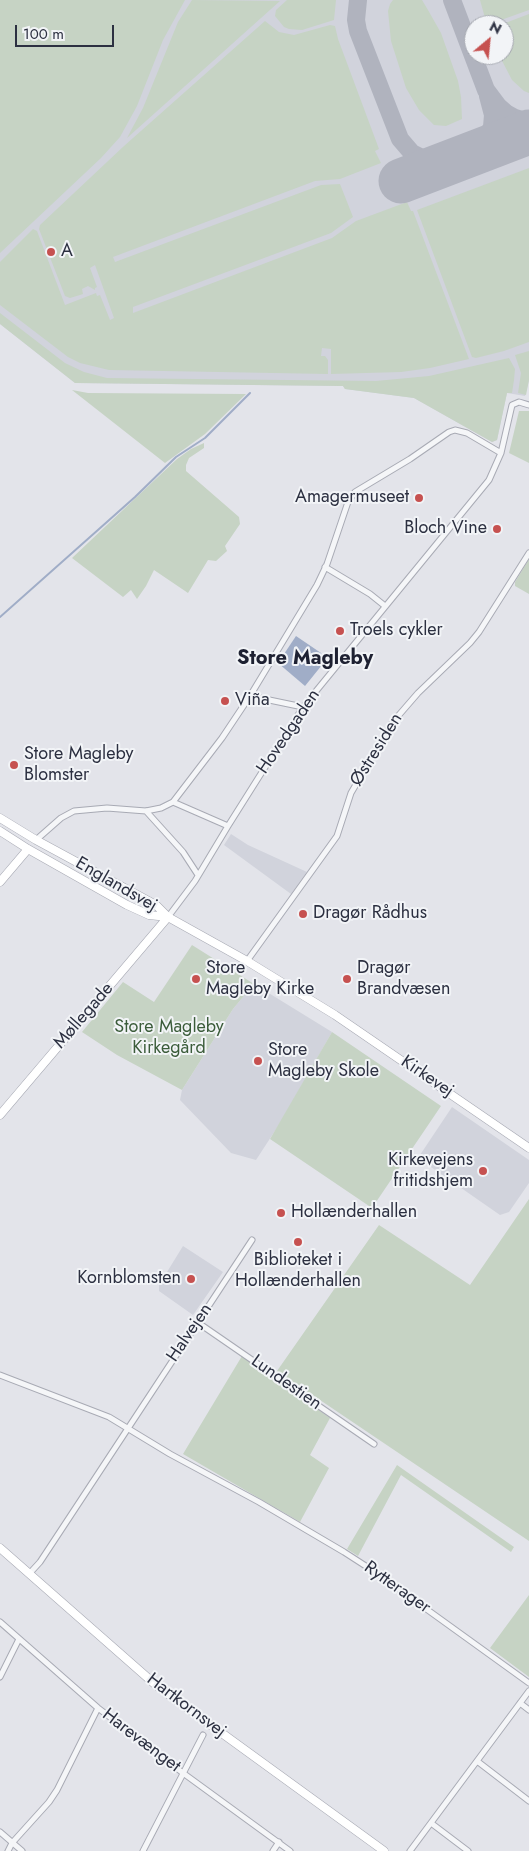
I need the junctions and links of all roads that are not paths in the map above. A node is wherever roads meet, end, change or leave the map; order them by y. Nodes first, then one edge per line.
1 (529, 405) edge
2 (501, 453) junction
3 (529, 554) edge
4 (325, 567) junction
5 (386, 606) junction
6 (250, 696) junction
7 (303, 707) junction
8 (173, 802) junction
9 (146, 811) junction
10 (0, 818) edge
11 (228, 826) junction
12 (0, 830) edge
13 (36, 840) junction
14 (28, 849) junction
15 (198, 875) junction
16 (0, 882) edge
17 (168, 917) junction
18 (247, 961) junction
19 (0, 1115) edge
20 (529, 1148) edge
21 (252, 1240) dead end
22 (197, 1322) junction
23 (0, 1375) edge
24 (128, 1427) junction
25 (374, 1444) dead end
26 (0, 1548) edge
27 (29, 1574) junction
28 (0, 1622) edge
29 (19, 1638) junction
30 (0, 1677) edge
31 (529, 1683) edge
32 (529, 1691) edge
33 (520, 1703) junction
34 (98, 1708) junction
35 (529, 1710) edge
36 (203, 1735) dead end
37 (477, 1762) junction
38 (183, 1773) junction
39 (529, 1802) edge
40 (431, 1823) junction
41 (0, 1832) edge
42 (279, 1842) junction
43 (12, 1843) junction
44 (8, 1851) edge
45 (22, 1851) edge
46 (143, 1851) edge
47 (273, 1851) edge
48 (290, 1851) edge
49 (384, 1851) edge
50 (410, 1851) edge
51 (468, 1851) edge

1 - 2 street, Hovedgaden
2 - 4 street
2 - 5 street, Hovedgaden
3 - 18 street, Østresiden
4 - 5 street
4 - 6 street
5 - 7 street, Hovedgaden
6 - 7 street
6 - 8 street
7 - 11 street, Hovedgaden
8 - 9 street
8 - 11 street
9 - 13 street
9 - 15 street
10 - 13 main road, Englandsvej
11 - 15 street, Hovedgaden
12 - 14 main road, Englandsvej
13 - 17 main road, Englandsvej
14 - 16 main road
14 - 17 main road, Englandsvej
15 - 17 street, Hovedgaden
17 - 18 main road, Kirkevej
17 - 19 main road, Møllegade
18 - 20 main road, Kirkevej
21 - 22 street, Halvejen
22 - 24 street, Halvejen
22 - 25 street, Lundestien
23 - 24 street
24 - 27 street, Halvejen
24 - 31 street, Rytterager
26 - 27 main road, Hartkornsvej
27 - 49 main road, Hartkornsvej
28 - 29 street, Harevænget
29 - 30 street
29 - 34 street, Harevænget
32 - 33 street
33 - 35 street
33 - 37 street
34 - 38 street, Harevænget
34 - 43 street
36 - 38 street
37 - 39 street
37 - 40 street
38 - 42 street, Harevænget
38 - 46 street
40 - 50 street
40 - 51 street
41 - 43 street
42 - 47 street
42 - 48 street, Harevænget
43 - 44 street
43 - 45 street

